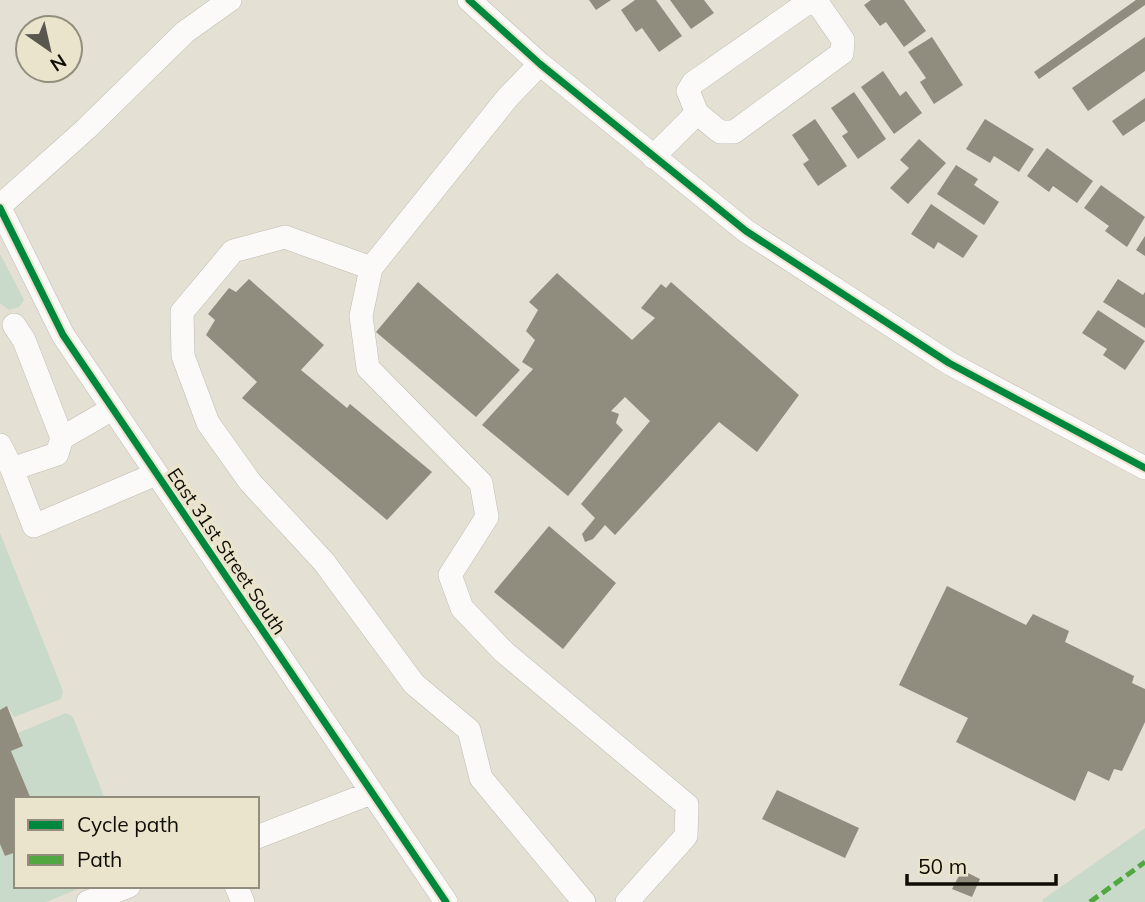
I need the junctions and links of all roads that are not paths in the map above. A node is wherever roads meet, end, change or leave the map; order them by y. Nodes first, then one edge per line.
1 (230, 0) edge
2 (470, 0) edge
3 (540, 64) junction
4 (697, 113) junction
5 (653, 158) junction
6 (0, 207) edge
7 (370, 268) junction
8 (47, 308) junction
9 (7, 322) edge
10 (113, 409) junction
11 (62, 438) junction
12 (0, 445) edge
13 (1143, 463) edge
14 (12, 469) junction
15 (156, 474) junction
16 (371, 793) junction
17 (259, 836) edge
18 (124, 888) edge
19 (88, 902) edge
20 (446, 902) edge
21 (584, 902) edge
22 (627, 902) edge

1 - 6 street, East 31st Street South
2 - 3 street
3 - 5 street
3 - 7 street
4 - 4 street
4 - 5 street
5 - 13 street
6 - 8 street, East 31st Street South
7 - 21 street
7 - 22 street
8 - 9 street
8 - 10 street, East 31st Street South
9 - 11 street
10 - 11 street
10 - 15 street, East 31st Street South
11 - 14 street
12 - 14 street
14 - 15 street
15 - 16 street, East 31st Street South
16 - 17 street
16 - 20 street, East 31st Street South
18 - 19 street

